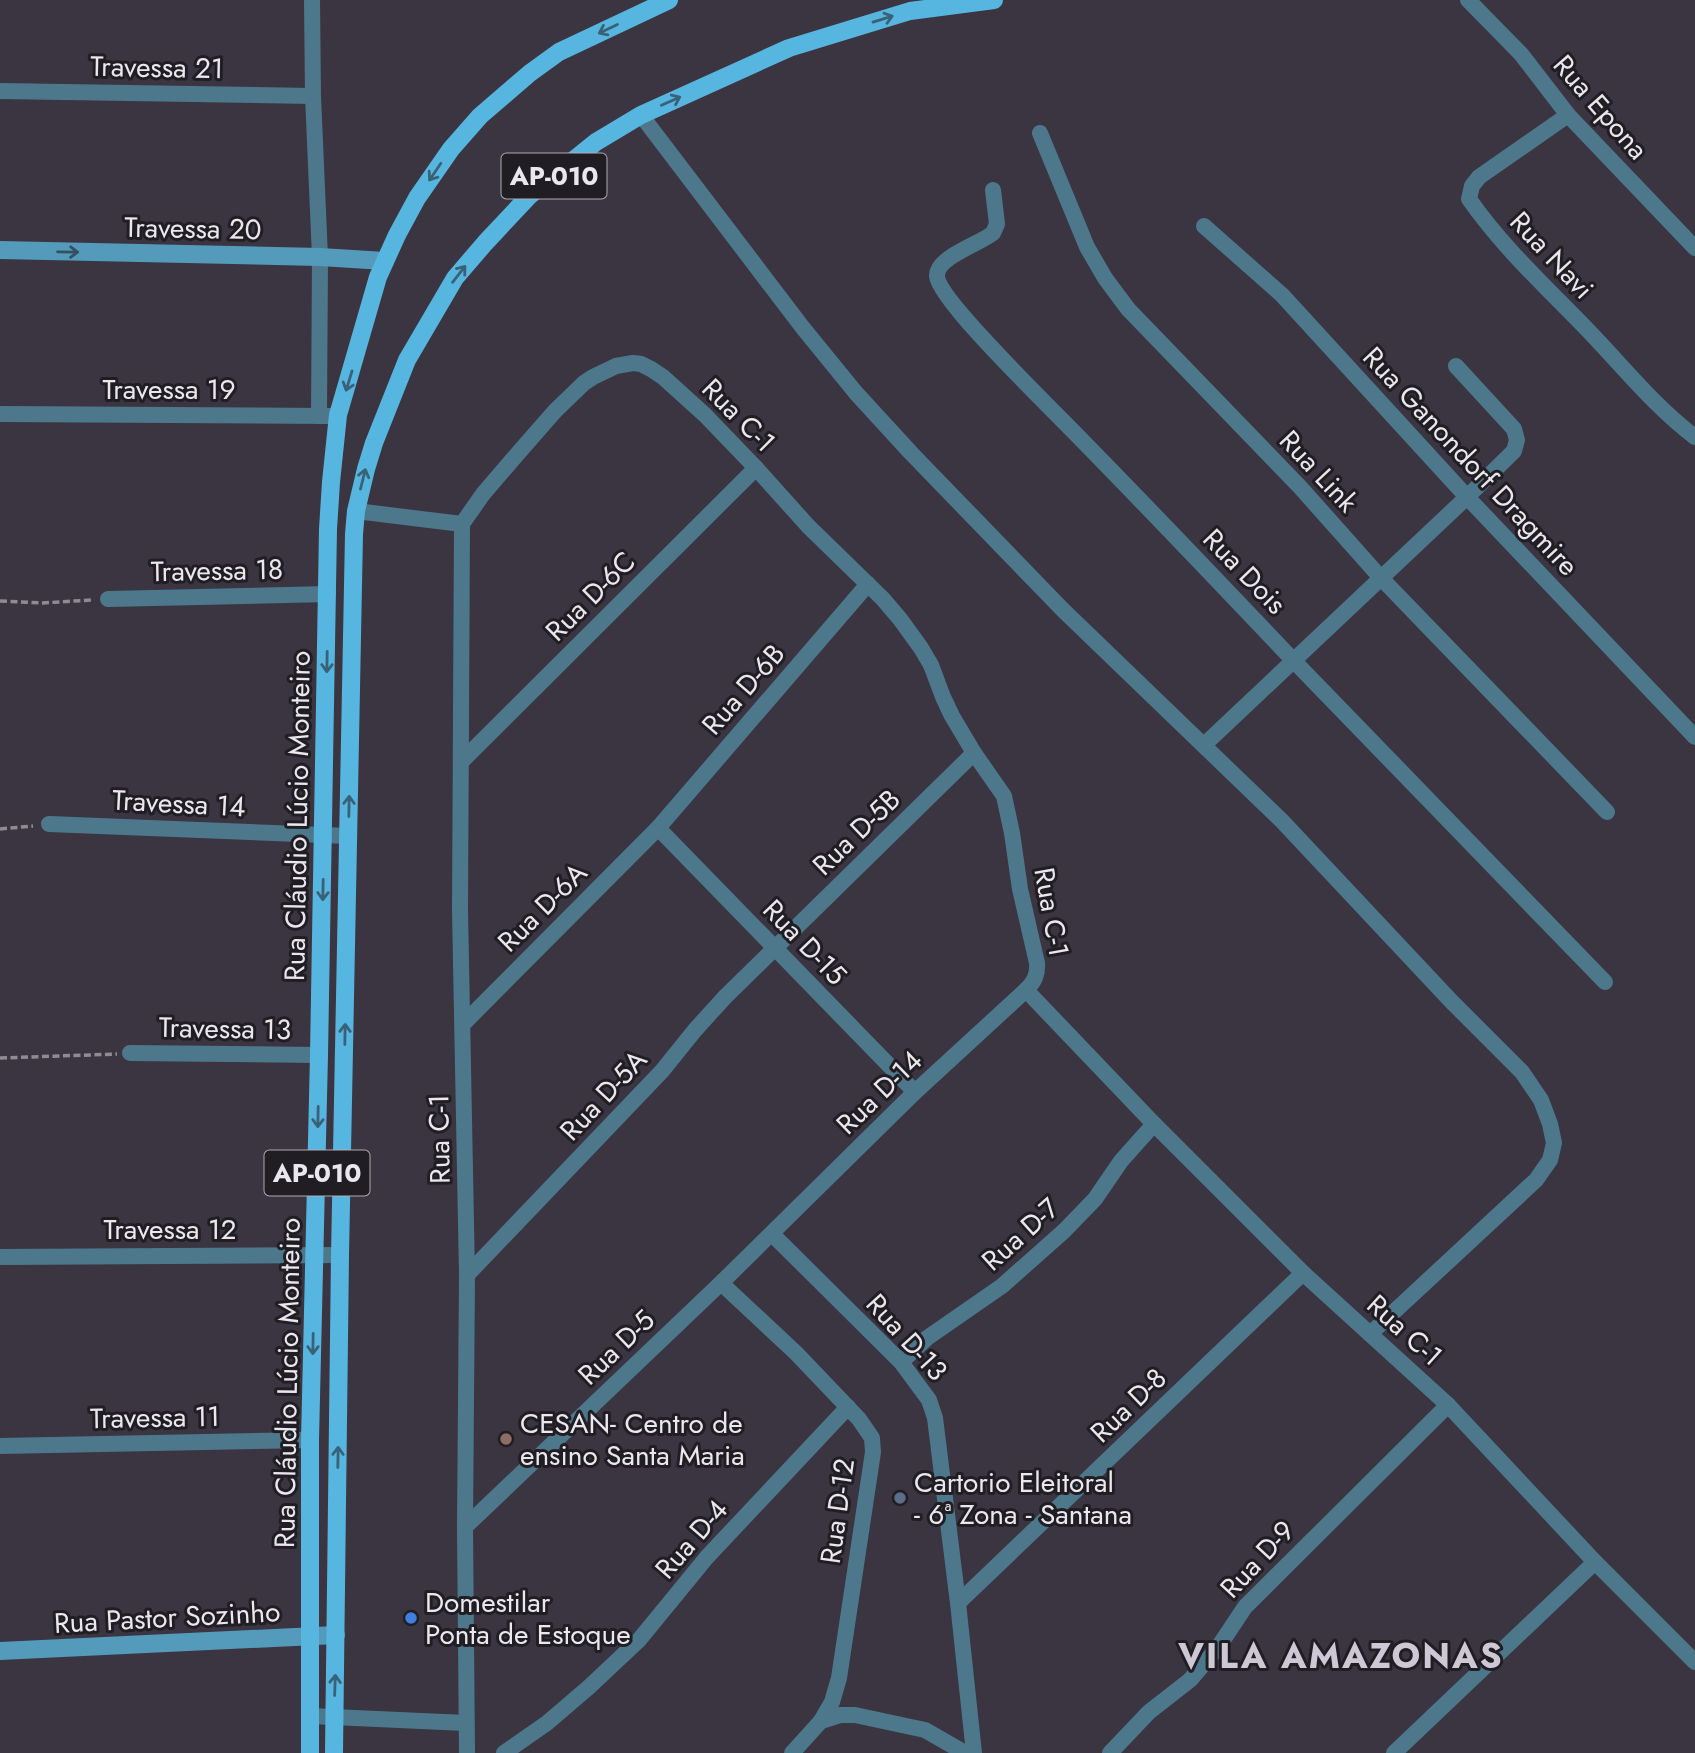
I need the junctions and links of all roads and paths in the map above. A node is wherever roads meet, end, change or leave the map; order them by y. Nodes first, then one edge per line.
1 (312, 0) edge
2 (669, 0) edge
3 (994, 0) edge
4 (1468, 0) edge
5 (911, 6) edge
6 (0, 91) edge
7 (313, 96) junction
8 (642, 115) junction
9 (1568, 115) junction
10 (1040, 133) dead end
11 (993, 191) dead end
12 (1204, 226) dead end
13 (1695, 248) edge
14 (0, 250) edge
15 (320, 257) junction
16 (385, 261) junction
17 (1456, 366) dead end
18 (0, 414) edge
19 (338, 415) junction
20 (319, 416) junction
21 (1695, 437) edge
22 (756, 468) junction
23 (1467, 497) junction
24 (329, 508) junction
25 (356, 511) junction
26 (462, 524) junction
27 (1381, 578) junction
28 (868, 584) junction
29 (328, 594) junction
30 (108, 599) joint
31 (0, 601) edge
32 (1294, 661) junction
33 (1695, 737) edge
34 (1204, 745) junction
35 (974, 752) junction
36 (461, 762) junction
37 (1607, 812) dead end
38 (50, 824) joint
39 (658, 828) junction
40 (0, 829) edge
41 (324, 836) junction
42 (349, 836) junction
43 (774, 948) junction
44 (1605, 982) dead end
45 (1026, 990) junction
46 (463, 1024) junction
47 (130, 1053) joint
48 (319, 1055) junction
49 (0, 1058) edge
50 (915, 1092) junction
51 (1154, 1124) junction
52 (772, 1234) junction
53 (314, 1254) junction
54 (340, 1255) junction
55 (0, 1256) edge
56 (1303, 1273) junction
57 (467, 1275) junction
58 (721, 1283) junction
59 (1370, 1334) junction
60 (901, 1362) junction
61 (1448, 1405) junction
62 (848, 1407) junction
63 (310, 1440) junction
64 (0, 1446) edge
65 (465, 1527) junction
66 (1595, 1562) junction
67 (958, 1603) junction
68 (336, 1635) junction
69 (310, 1637) junction
70 (0, 1651) edge
71 (1695, 1662) edge
72 (310, 1716) junction
73 (334, 1716) junction
74 (821, 1721) junction
75 (466, 1723) junction
76 (310, 1753) edge
77 (334, 1753) edge
78 (467, 1753) edge
79 (504, 1753) edge
80 (792, 1753) edge
81 (965, 1753) edge
82 (974, 1753) edge
83 (1110, 1753) edge
84 (1394, 1753) edge

1 - 7 street
2 -> 16 main road, AP-010
3 - 5 main road, AP-010
4 - 9 street, Rua Epona
8 -> 5 main road, AP-010
6 - 7 street, Travessa 21
7 - 15 street
25 -> 8 main road, AP-010
8 - 34 street
9 - 13 street, Rua Epona
9 - 21 street, Rua Navi
10 - 27 street, Rua Link
11 - 32 street, Rua Dois
12 - 23 street, Rua Ganondorf Dragmire
14 -> 15 street, Travessa 20
15 - 16 street, Travessa 20
15 - 20 street
16 -> 19 main road, AP-010
17 - 23 street
18 - 20 street, Travessa 19
19 - 20 street, Travessa 19
19 - 24 main road, AP-010
22 - 26 street, Rua C-1
22 - 28 street, Rua C-1
22 - 36 street, Rua D-6C
23 - 27 street
23 - 33 street, Rua Ganondorf Dragmire
24 - 25 main road
24 - 29 main road, AP-010
25 - 26 street
42 -> 25 main road, Rua Cláudio Lúcio Monteiro / AP-010
26 - 36 street, Rua C-1
27 - 32 street
27 - 37 street, Rua Link
28 - 35 street, Rua C-1
28 - 39 street, Rua D-6B
29 - 30 street, Travessa 18
29 -> 41 main road, Rua Cláudio Lúcio Monteiro / AP-010
30 - 31 path
32 - 34 street
32 - 44 street, Rua Dois
34 - 59 street
35 - 43 street, Rua D-5B
35 - 45 street, Rua C-1
36 - 46 street, Rua C-1
38 - 40 path
38 - 41 street, Travessa 14
39 - 43 street, Rua D-15
39 - 46 street, Rua D-6A
41 - 42 street, Travessa 14
41 -> 48 main road, Rua Cláudio Lúcio Monteiro / AP-010
54 -> 42 main road, Rua Cláudio Lúcio Monteiro / AP-010
43 - 50 street, Rua D-15
43 - 57 street, Rua D-5A
45 - 50 street, Rua D-14
45 - 51 street, Rua C-1
46 - 57 street, Rua C-1
47 - 48 street, Travessa 13
47 - 49 path
48 -> 53 main road, Rua Cláudio Lúcio Monteiro / AP-010
50 - 52 street, Rua D-14
51 - 56 street, Rua C-1
51 - 60 street, Rua D-7
52 - 58 street, Rua D-5
52 - 60 street, Rua D-13
53 - 54 street, Travessa 12
53 - 55 street, Travessa 12
53 -> 63 main road, Rua Cláudio Lúcio Monteiro / AP-010
68 -> 54 main road, Rua Cláudio Lúcio Monteiro / AP-010
56 - 59 street, Rua C-1
56 - 67 street, Rua D-8
57 - 65 street, Rua C-1
58 - 62 street, Rua D-12
58 - 65 street, Rua D-5
59 - 61 street, Rua C-1
60 - 67 street, Rua D-13
61 - 66 street, Rua C-1
61 - 83 street, Rua D-9
62 - 74 street, Rua D-12
62 - 79 street, Rua D-4
63 - 64 street, Travessa 11
63 - 69 main road, Rua Cláudio Lúcio Monteiro / AP-010
65 - 75 street, Rua C-1
66 - 71 street, Rua C-1
66 - 84 street
67 - 82 street, Rua D-13
68 - 69 street, Rua Pastor Sozinho
73 -> 68 main road, Rua Cláudio Lúcio Monteiro / AP-010
69 - 70 street, Rua Pastor Sozinho
69 - 72 main road, Rua Cláudio Lúcio Monteiro / AP-010
72 - 73 street
72 - 76 main road, Rua Cláudio Lúcio Monteiro / AP-010
73 - 75 street
73 - 77 main road, Rua Cláudio Lúcio Monteiro / AP-010
74 - 80 street, Rua D-12
74 - 81 street
75 - 78 street, Rua C-1

